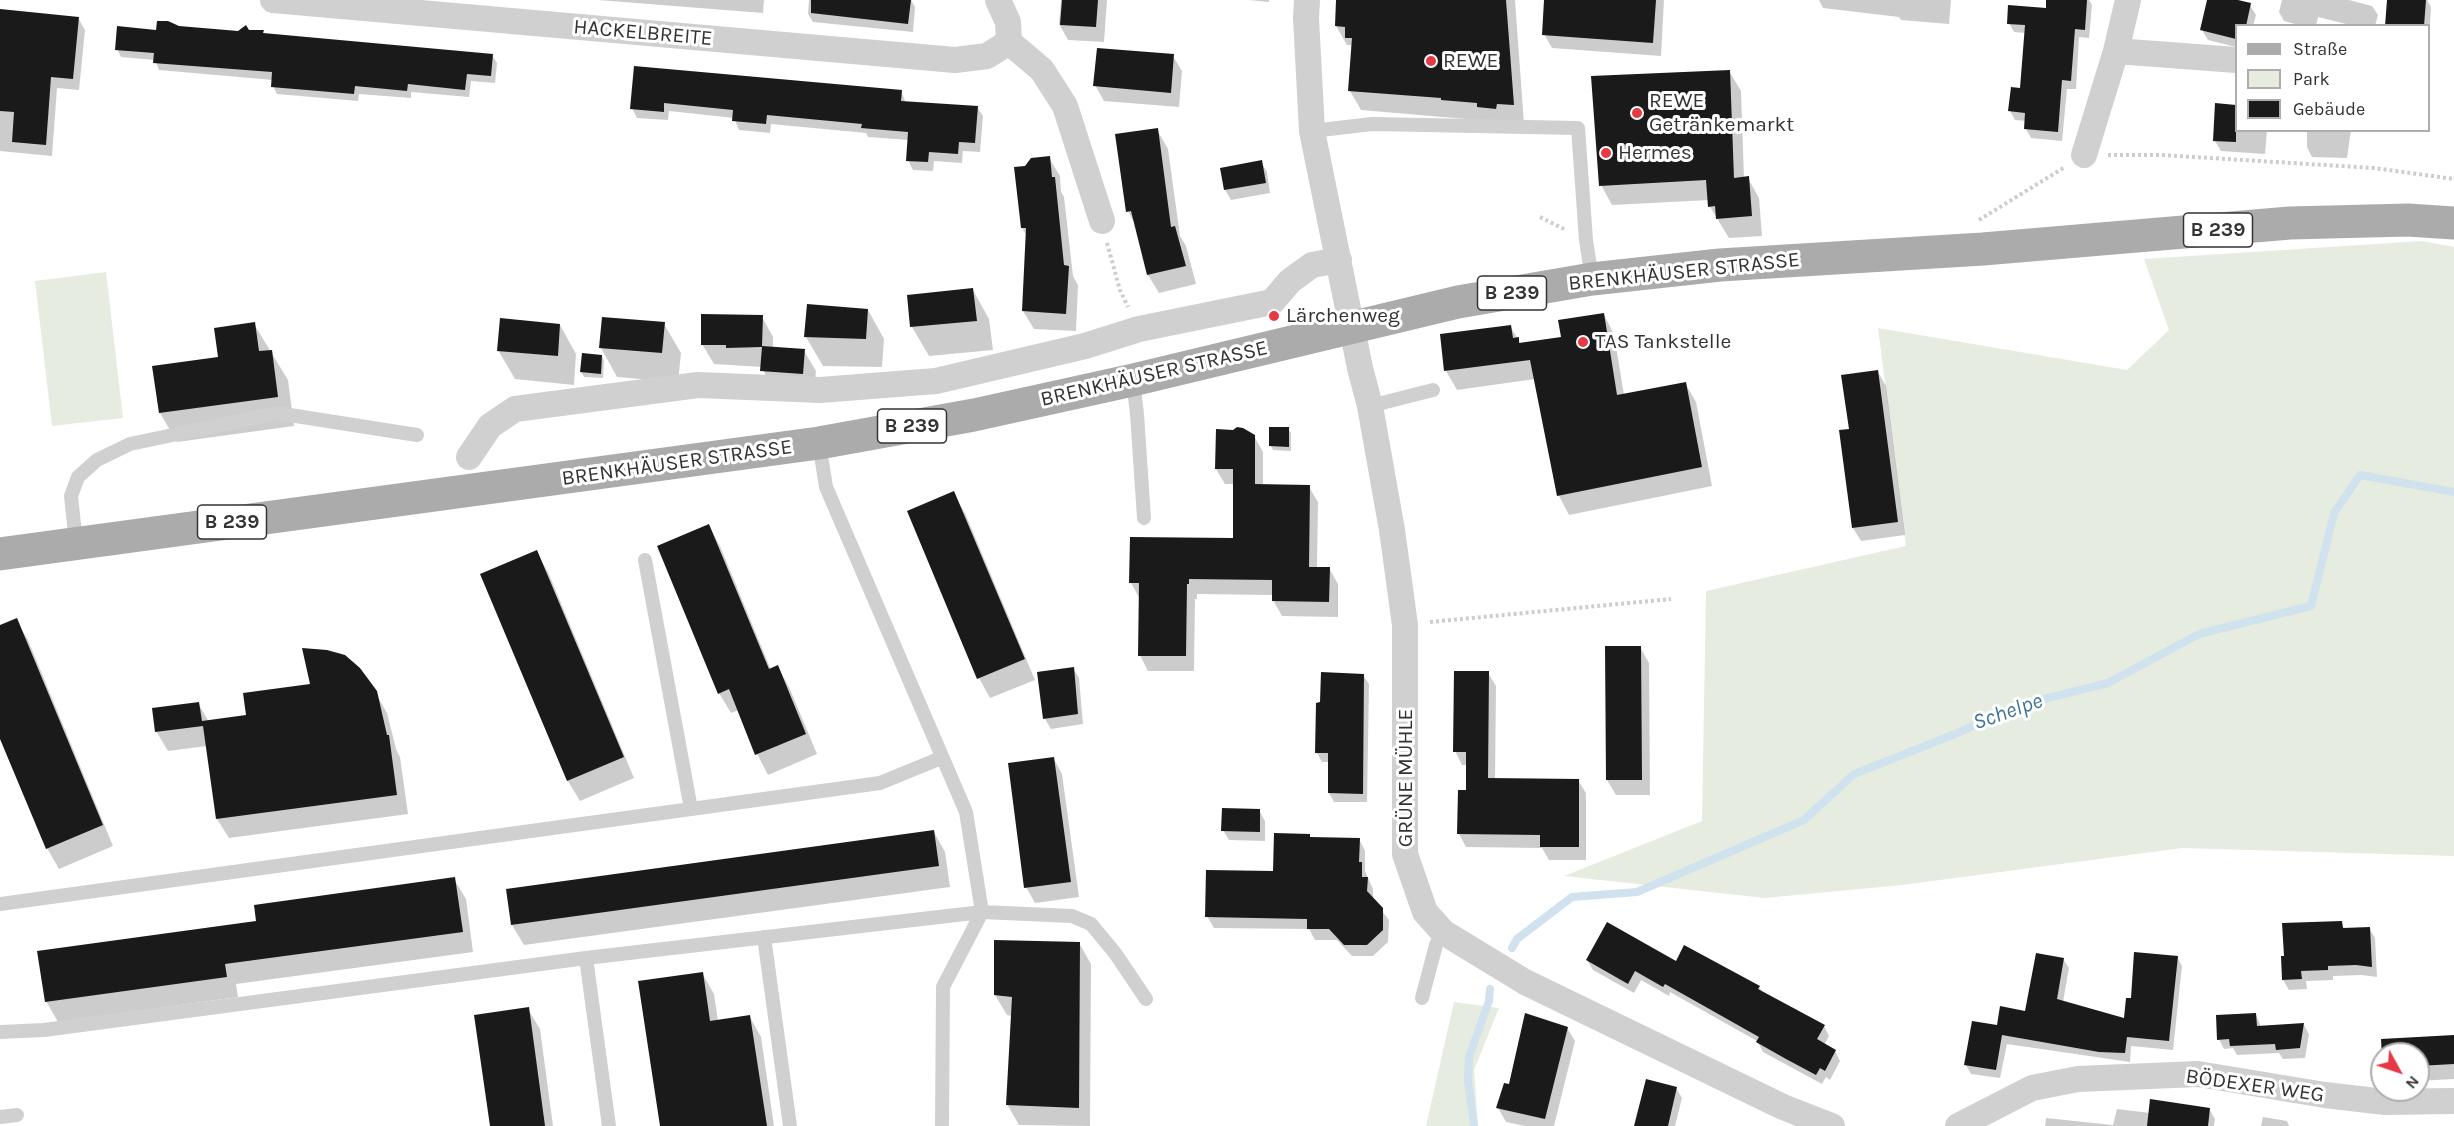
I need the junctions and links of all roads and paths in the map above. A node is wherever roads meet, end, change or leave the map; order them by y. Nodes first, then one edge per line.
1 (273, 0) edge
2 (998, 0) edge
3 (1307, 0) edge
4 (2127, 0) edge
5 (1009, 42) junction
6 (2115, 51) junction
7 (2235, 60) edge
8 (1312, 131) junction
9 (2084, 155) joint
10 (2454, 179) edge
11 (1540, 217) dead end
12 (1102, 220) joint
13 (2454, 223) edge
14 (1586, 240) junction
15 (1339, 260) junction
16 (1592, 279) junction
17 (1353, 328) junction
18 (1139, 329) junction
19 (1133, 380) junction
20 (1432, 390) dead end
21 (1370, 406) junction
22 (417, 435) dead end
23 (819, 443) junction
24 (467, 474) junction
25 (1144, 518) dead end
26 (76, 543) junction
27 (0, 554) edge
28 (645, 560) dead end
29 (1671, 599) dead end
30 (1405, 625) junction
31 (941, 758) junction
32 (690, 809) junction
33 (0, 904) edge
34 (982, 912) junction
35 (1443, 932) junction
36 (764, 937) junction
37 (586, 958) junction
38 (1422, 998) dead end
39 (1146, 999) dead end
40 (0, 1032) edge
41 (2454, 1101) edge
42 (17, 1115) dead end
43 (1783, 1116) edge
44 (0, 1117) edge
45 (609, 1126) edge
46 (790, 1126) edge
47 (942, 1126) edge
48 (1832, 1126) edge
49 (1958, 1126) edge

1 - 5 street, HACKELBREITE
2 - 5 street
3 - 8 street
4 - 6 street
5 - 12 street
6 - 7 street
6 - 9 street
8 - 14 lane
8 - 15 street
9 - 10 path
11 - 14 path
12 - 18 path
13 - 16 main road, BRENKHÄUSER STRASSE / B 239
14 - 16 lane
15 - 17 street
15 - 18 street, BRENKHÄUSER STRASSE
16 - 17 main road, BRENKHÄUSER STRASSE / B 239
17 - 19 main road, BRENKHÄUSER STRASSE / B 239
17 - 21 street, GRÜNE MÜHLE
18 - 24 street, BRENKHÄUSER STRASSE
19 - 23 main road, BRENKHÄUSER STRASSE / B 239
19 - 25 lane
20 - 21 lane
21 - 30 street, GRÜNE MÜHLE
22 - 26 lane
23 - 24 main road, BRENKHÄUSER STRASSE / B 239
23 - 31 lane
24 - 26 main road, BRENKHÄUSER STRASSE / B 239
26 - 27 main road, BRENKHÄUSER STRASSE / B 239
28 - 32 lane
29 - 30 path
30 - 35 street, GRÜNE MÜHLE
31 - 32 lane
31 - 34 lane
32 - 33 lane
34 - 36 lane
34 - 39 lane
34 - 47 lane
35 - 38 lane
35 - 43 street, GRÜNE MÜHLE
36 - 37 lane
36 - 46 lane
37 - 40 lane
37 - 45 lane
41 - 49 street, BÖDEXER WEG
42 - 44 lane
43 - 48 street, GRÜNE MÜHLE

